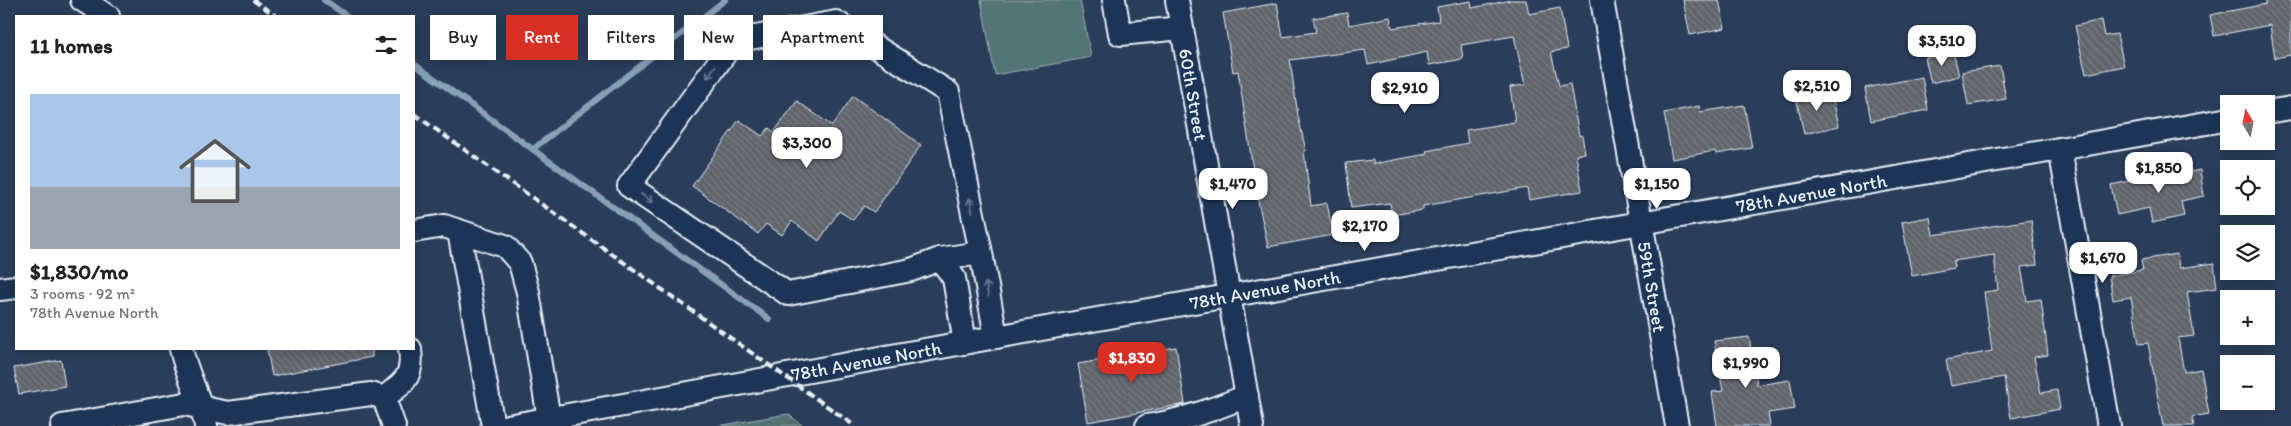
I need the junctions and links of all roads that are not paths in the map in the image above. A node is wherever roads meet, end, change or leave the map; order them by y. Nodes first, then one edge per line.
1 (82, 0) edge
2 (1114, 0) edge
3 (1178, 0) edge
4 (1602, 0) edge
5 (106, 15) edge
6 (1182, 28) junction
7 (2291, 108) edge
8 (2275, 111) edge
9 (2220, 121) edge
10 (2060, 149) junction
11 (1640, 222) junction
12 (416, 230) edge
13 (459, 231) junction
14 (980, 253) junction
15 (940, 260) junction
16 (15, 286) edge
17 (0, 289) edge
18 (1229, 296) junction
19 (996, 337) junction
20 (966, 343) junction
21 (181, 350) edge
22 (411, 357) edge
23 (1247, 396) junction
24 (384, 398) junction
25 (204, 417) edge
26 (549, 418) junction
27 (62, 426) edge
28 (394, 426) edge
29 (493, 426) edge
30 (508, 426) edge
31 (1147, 426) edge
32 (1252, 426) edge
33 (1677, 426) edge
34 (2109, 426) edge

1 - 5 street
2 - 6 street
3 - 6 street, 60th Street
4 - 11 street, 59th Street
6 - 18 street, 60th Street
7 - 8 street
9 - 10 street, 78th Avenue North
10 - 11 street, 78th Avenue North
10 - 34 street
11 - 18 street, 78th Avenue North
11 - 33 street, 59th Street
12 - 13 street
13 - 26 street
13 - 29 street
14 - 15 street
14 -> 15 street
19 -> 14 street
15 - 20 street
16 - 17 street
18 - 19 street, 78th Avenue North
18 - 23 street, 60th Street
19 - 20 street, 78th Avenue North
20 - 26 street, 78th Avenue North
21 - 25 street
22 - 24 street
23 - 31 street
23 - 32 street, 60th Street
24 - 25 street
24 - 28 street
25 - 27 street
26 - 30 street, 78th Avenue North

